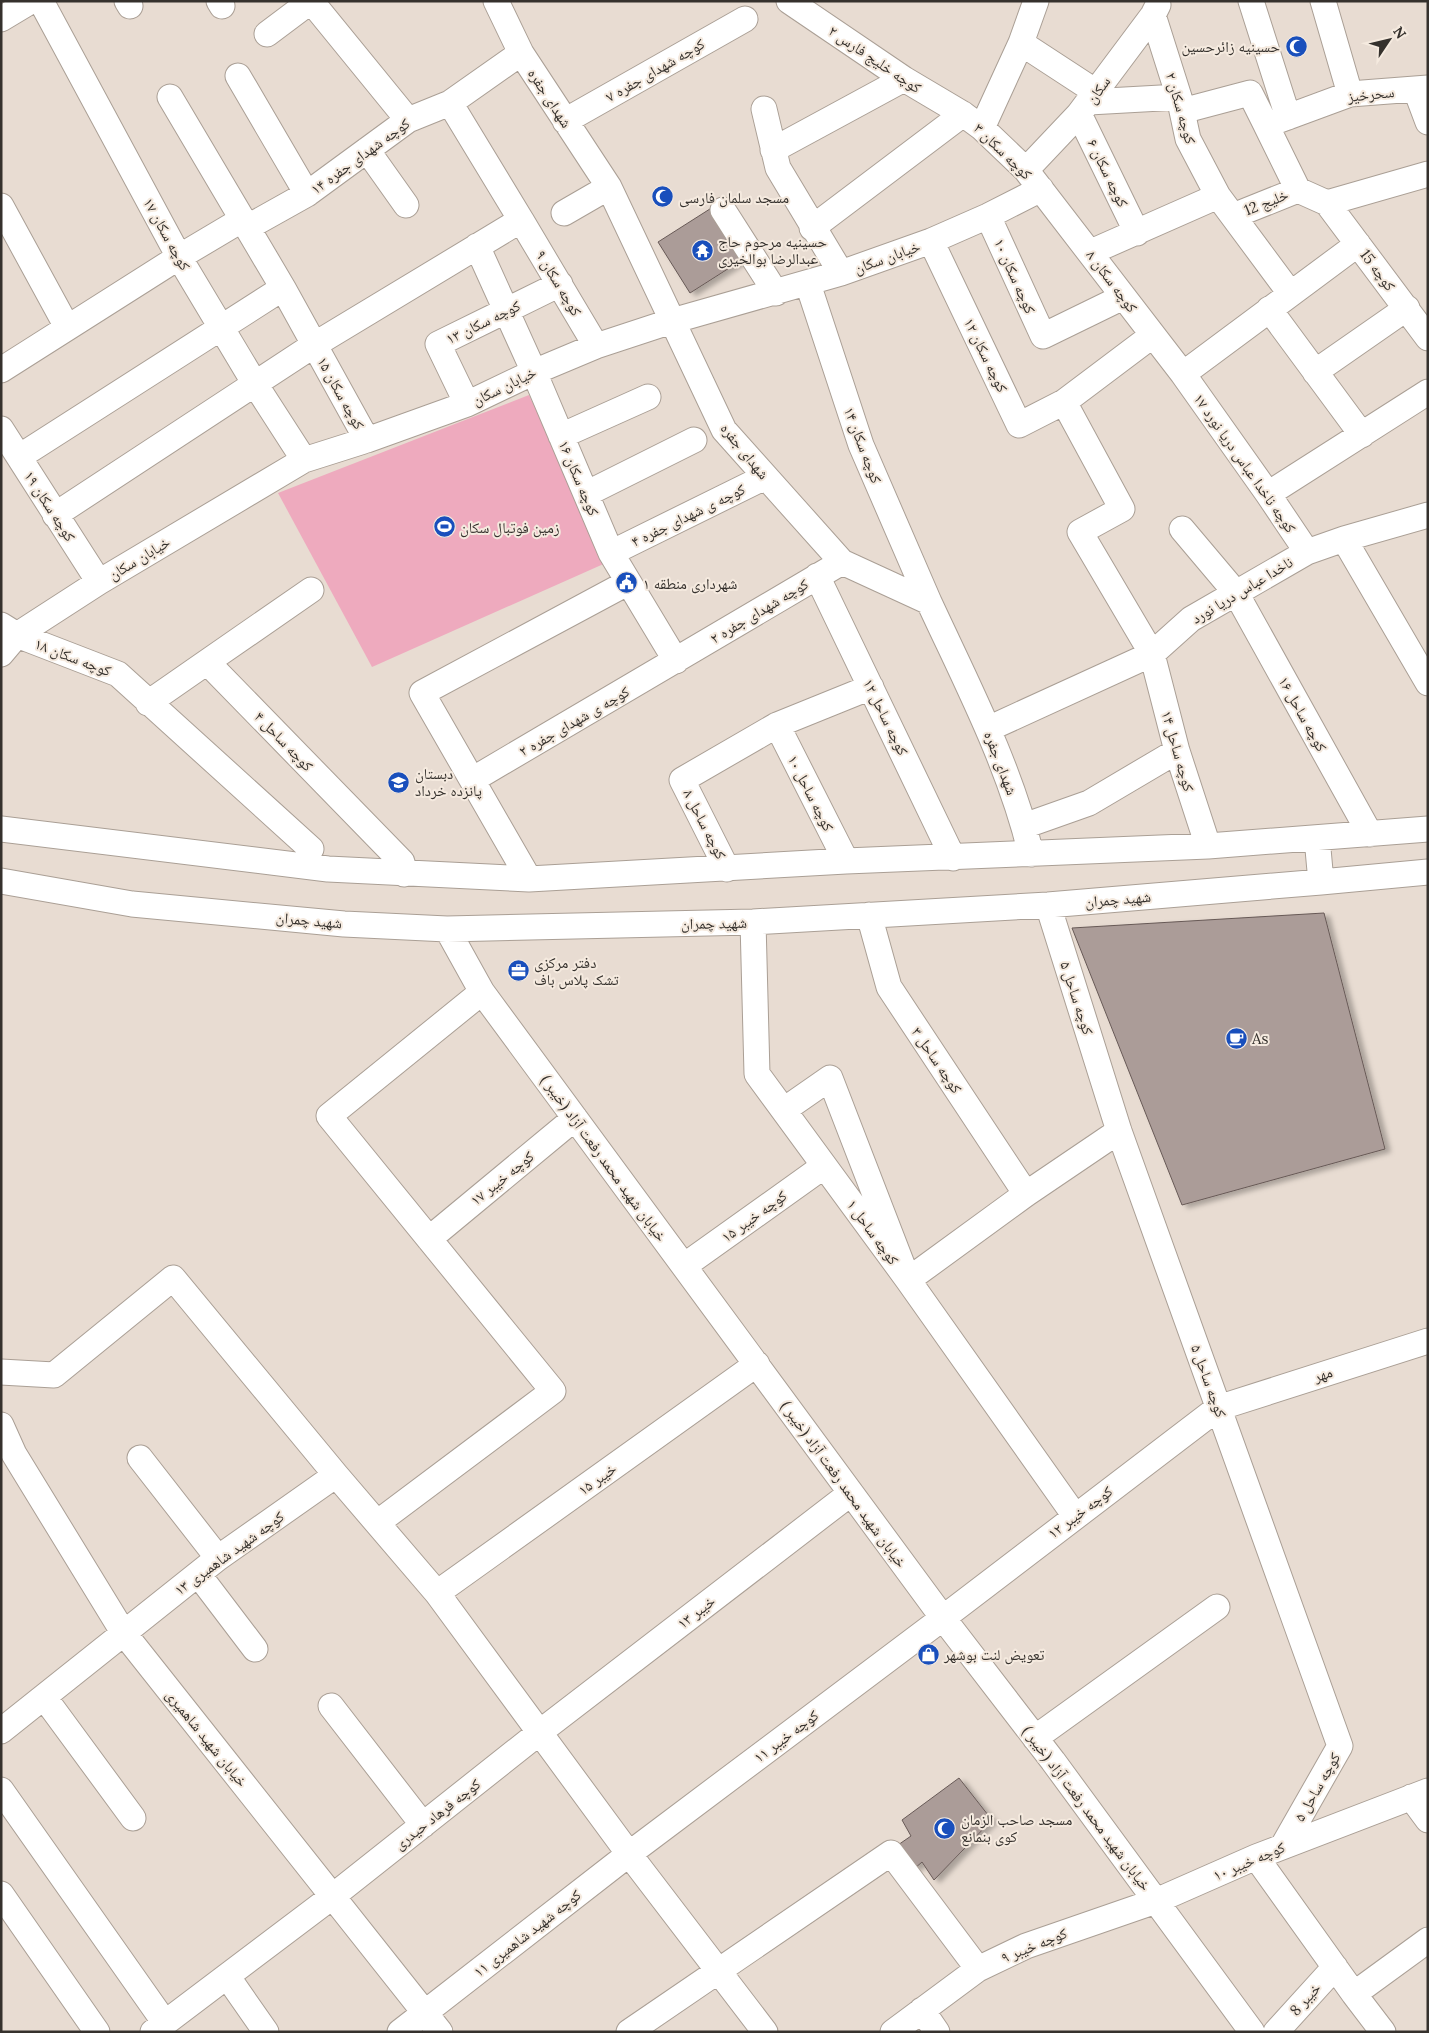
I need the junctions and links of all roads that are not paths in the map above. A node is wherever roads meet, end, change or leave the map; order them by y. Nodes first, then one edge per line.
1 (31, 1) edge
2 (41, 1) edge
3 (311, 1) edge
4 (496, 1) edge
5 (789, 1) edge
6 (1036, 1) edge
7 (1251, 1) edge
8 (1323, 1) edge
9 (1156, 8) edge
10 (1, 19) edge
11 (745, 19) dead end
12 (267, 34) dead end
13 (1022, 43) junction
14 (521, 53) junction
15 (238, 76) dead end
16 (904, 79) junction
17 (1422, 89) edge
18 (1350, 94) junction
19 (170, 97) dead end
20 (450, 103) junction
21 (1088, 103) junction
22 (1180, 104) junction
23 (764, 109) dead end
24 (408, 120) junction
25 (565, 121) junction
26 (972, 121) junction
27 (1277, 121) junction
28 (1428, 122) edge
29 (367, 150) junction
30 (773, 150) junction
31 (1026, 170) junction
32 (1428, 174) edge
33 (609, 187) junction
34 (1042, 189) junction
35 (1298, 190) junction
36 (307, 194) junction
37 (1218, 196) junction
38 (1327, 203) junction
39 (406, 205) dead end
40 (1, 206) edge
41 (723, 210) dead end
42 (564, 213) dead end
43 (988, 216) junction
44 (1233, 216) junction
45 (521, 220) junction
46 (245, 223) junction
47 (812, 228) junction
48 (1137, 233) junction
49 (931, 241) junction
50 (1358, 244) junction
51 (477, 246) junction
52 (1091, 252) junction
53 (179, 257) junction
54 (841, 273) junction
55 (560, 284) junction
56 (808, 284) junction
57 (283, 288) junction
58 (776, 293) junction
59 (1290, 293) junction
60 (1124, 297) junction
61 (1407, 308) junction
62 (1269, 309) junction
63 (507, 311) junction
64 (672, 321) junction
65 (68, 327) junction
66 (222, 327) junction
67 (1153, 335) junction
68 (1428, 338) edge
69 (314, 345) junction
70 (596, 346) junction
71 (1, 370) edge
72 (534, 372) junction
73 (1315, 372) junction
74 (1183, 374) junction
75 (255, 384) junction
76 (1428, 392) edge
77 (648, 396) dead end
78 (1064, 402) junction
79 (467, 404) junction
80 (1, 428) edge
81 (1362, 435) junction
82 (561, 436) junction
83 (367, 440) junction
84 (694, 440) dead end
85 (19, 457) junction
86 (304, 460) junction
87 (764, 477) junction
88 (586, 494) junction
89 (1268, 494) junction
90 (55, 515) junction
91 (1428, 515) edge
92 (1182, 529) dead end
93 (1344, 539) junction
94 (1307, 552) junction
95 (610, 553) junction
96 (842, 562) junction
97 (818, 576) junction
98 (99, 582) junction
99 (627, 583) junction
100 (312, 590) dead end
101 (1236, 593) junction
102 (929, 602) junction
103 (9, 630) edge
104 (1, 654) edge
105 (1152, 654) junction
106 (676, 661) junction
107 (207, 662) junction
108 (1425, 678) edge
109 (871, 686) junction
110 (148, 703) junction
111 (776, 725) junction
112 (988, 729) junction
113 (1177, 752) junction
114 (472, 780) junction
115 (1024, 826) junction
116 (1, 829) edge
117 (1428, 829) edge
118 (1370, 834) junction
119 (1317, 838) junction
120 (1208, 846) junction
121 (311, 849) dead end
122 (1031, 854) junction
123 (953, 858) junction
124 (846, 862) junction
125 (727, 869) junction
126 (1428, 872) edge
127 (404, 874) junction
128 (529, 879) junction
129 (1, 881) edge
130 (1321, 882) junction
131 (1048, 905) junction
132 (869, 915) junction
133 (753, 922) junction
134 (447, 929) junction
135 (482, 992) junction
136 (784, 1110) junction
137 (575, 1118) junction
138 (1120, 1131) junction
139 (824, 1166) junction
140 (1026, 1194) junction
141 (429, 1238) junction
142 (684, 1266) junction
143 (908, 1280) junction
144 (1428, 1341) edge
145 (756, 1364) junction
146 (1, 1372) edge
147 (1218, 1408) junction
148 (1, 1426) edge
149 (140, 1458) dead end
150 (336, 1475) junction
151 (851, 1493) junction
152 (1075, 1516) junction
153 (377, 1524) junction
154 (218, 1558) junction
155 (198, 1574) junction
156 (437, 1594) junction
157 (1217, 1607) dead end
158 (943, 1618) junction
159 (123, 1632) junction
160 (255, 1648) dead end
161 (44, 1697) junction
162 (331, 1706) dead end
163 (1, 1731) edge
164 (540, 1732) junction
165 (1035, 1738) junction
166 (1, 1790) edge
167 (1419, 1794) edge
168 (133, 1818) dead end
169 (1428, 1820) edge
170 (423, 1825) junction
171 (1284, 1846) junction
172 (629, 1854) junction
173 (1256, 1857) junction
174 (1, 1894) edge
175 (333, 1896) junction
176 (1156, 1901) junction
177 (1428, 1940) edge
178 (1335, 1967) junction
179 (978, 1969) junction
180 (719, 1970) junction
181 (227, 1976) junction
182 (1354, 1994) junction
183 (922, 2010) junction
184 (433, 2022) edge
185 (159, 2027) edge
186 (97, 2032) edge
187 (266, 2032) edge
188 (400, 2032) edge
189 (629, 2032) edge
190 (765, 2032) edge
191 (893, 2032) edge
192 (937, 2032) edge
193 (1252, 2032) edge
194 (1276, 2032) edge
195 (1384, 2032) edge

1 - 10 street
2 - 53 street, کوچه سکان ۱۷
3 - 12 street
3 - 24 street
4 - 14 street, شهدای جفره
5 - 16 street, کوچه خلیج فارس ۲
6 - 13 street
7 - 27 street
8 - 18 street
9 - 21 street, سکان
9 - 22 street, کوچه سکان ۲
11 - 25 street, کوچه شهدای جفره ۷
13 - 21 street
13 - 26 street
14 - 20 street, کوچه شهدای جفره ۱۴
14 - 25 street, شهدای جفره
15 - 36 street
16 - 26 street, کوچه خلیج فارس ۲
16 - 30 street
17 - 18 street, سحرخیز
17 - 28 street
18 - 27 street, سحرخیز
19 - 46 street, کوچه سکان ۱۵
20 - 24 street, کوچه شهدای جفره ۱۴
20 - 45 street, کوچه سکان ۹
21 - 22 street
21 - 31 street, سکان
21 - 48 street, کوچه سکان ۶
22 - 27 street
22 - 37 street, کوچه سکان ۲
23 - 30 street
24 - 29 street, کوچه شهدای جفره ۱۴
25 - 33 street, شهدای جفره
26 - 31 street, کوچه سکان ۳
26 - 47 street
27 - 35 street
29 - 36 street, کوچه شهدای جفره ۱۴
29 - 39 street
30 - 47 street
31 - 34 street, کوچه سکان ۳
32 - 38 street
33 - 42 street
33 - 64 street, شهدای جفره
34 - 43 street, خیابان سکان
34 - 52 street, کوچه سکان ۸
35 - 38 street, خلیج 12
35 - 44 street, خلیج 12
36 - 46 street, کوچه شهدای جفره ۱۴
37 - 44 street, کوچه سکان ۲
37 - 48 street
38 - 50 street, کوچه 15
40 - 65 street
41 - 58 street
43 - 49 street, خیابان سکان
43 - 60 street, کوچه سکان ۱۰
44 - 59 street, کوچه سکان ۲
45 - 51 street
45 - 55 street, کوچه سکان ۹
46 - 53 street, کوچه شهدای جفره ۱۴
46 - 57 street, کوچه سکان ۱۵
47 - 54 street
48 - 52 street
49 - 54 street, خیابان سکان
49 - 78 street, کوچه سکان ۱۲
50 - 59 street
50 - 61 street, کوچه 15
51 - 63 street, کوچه سکان ۱۶
51 - 69 street
52 - 60 street, کوچه سکان ۸
53 - 65 street, کوچه شهدای جفره ۱۴
53 - 66 street, کوچه سکان ۱۷
54 - 56 street, خیابان سکان
55 - 63 street, کوچه سکان ۱۳
55 - 70 street, کوچه سکان ۹
56 - 58 street, خیابان سکان
56 - 102 street, کوچه سکان ۱۴
57 - 66 street
57 - 69 street, کوچه سکان ۱۵
58 - 64 street, خیابان سکان
59 - 62 street
60 - 67 street, کوچه سکان ۸
61 - 68 street, کوچه 15
61 - 73 street
62 - 73 street
62 - 74 street
63 - 72 street, کوچه سکان ۱۶
63 - 79 street, کوچه سکان ۱۳
64 - 70 street, خیابان سکان
64 - 87 street, شهدای جفره
65 - 71 street, کوچه شهدای جفره ۱۴
66 - 75 street, کوچه سکان ۱۷
66 - 85 street
67 - 74 street, کوچه سکان ۸
67 - 78 street
69 - 75 street
69 - 83 street, کوچه سکان ۱۵
70 - 72 street, خیابان سکان
72 - 79 street, خیابان سکان
72 - 82 street, کوچه سکان ۱۶
73 - 81 street
74 - 89 street, کوچه ناخدا عباس دریا نورد ۱۷
75 - 86 street, کوچه سکان ۱۷
75 - 90 street
76 - 81 street
77 - 82 street
78 - 105 street, کوچه ساحل ۱۴
79 - 83 street, خیابان سکان
80 - 85 street, کوچه سکان ۱۹
81 - 89 street
82 - 88 street, کوچه سکان ۱۶
83 - 86 street, خیابان سکان
84 - 88 street
85 - 90 street, کوچه سکان ۱۹
86 - 98 street, خیابان سکان
87 - 95 street, کوچه ی شهدای جفره ۴
87 - 96 street, شهدای جفره
88 - 95 street, کوچه سکان ۱۶
89 - 94 street, کوچه ناخدا عباس دریا نورد ۱۷
90 - 98 street, کوچه سکان ۱۹
91 - 93 street, ناخدا عباس دریا نورد
92 - 101 street
93 - 94 street, ناخدا عباس دریا نورد
93 - 108 street
94 - 101 street, ناخدا عباس دریا نورد
95 - 99 street, کوچه سکان ۱۶
96 - 97 street, کوچه شهدای جفره ۲
96 - 102 street, شهدای جفره
97 - 106 street, کوچه شهدای جفره ۲
97 - 109 street, کوچه ساحل ۱۲
98 - 103 street, خیابان سکان
99 - 106 street, کوچه سکان ۱۶
99 - 114 street
100 - 107 street
101 - 105 street, ناخدا عباس دریا نورد
101 - 118 street, کوچه ساحل ۱۶
102 - 112 street, شهدای جفره
103 - 104 street, خیابان سکان
103 - 110 street, کوچه سکان ۱۸
105 - 112 street, ناخدا عباس دریا نورد
105 - 113 street, کوچه ساحل ۱۴
106 - 114 street, کوچه ی شهدای جفره ۲
107 - 110 street
107 - 127 street, کوچه ساحل ۴
109 - 111 street
109 - 123 street, کوچه ساحل ۱۲
110 - 121 street, کوچه سکان ۱۸
111 - 124 street, کوچه ساحل ۱۰
111 - 125 street, کوچه ساحل ۸
112 - 115 street, شهدای جفره
113 - 115 street
113 - 120 street, کوچه ساحل ۱۴
114 - 128 street
115 - 122 street, شهدای جفره
116 - 127 street
117 - 118 street
118 - 119 street
119 - 120 street
119 - 130 street
120 - 122 street
122 - 123 street
123 - 124 street
124 - 125 street
125 - 128 street
126 - 130 street, شهید چمران
127 - 128 street
129 - 134 street, شهید چمران
130 - 131 street, شهید چمران
131 - 132 street, شهید چمران
131 - 138 street, کوچه ساحل ۵
132 - 133 street, شهید چمران
132 - 140 street, کوچه ساحل ۳
133 - 134 street, شهید چمران
133 - 136 street, کوچه ساحل ۱
134 - 135 street, ( خیبر) خیابان شهید محمد رفعت آزاد
135 - 137 street, ( خیبر) خیابان شهید محمد رفعت آزاد
135 - 141 street
136 - 139 street, کوچه ساحل ۱
136 - 143 street
137 - 141 street, کوچه خیبر ۱۷
137 - 142 street, ( خیبر) خیابان شهید محمد رفعت آزاد
138 - 140 street
138 - 147 street, کوچه ساحل ۵
139 - 142 street, کوچه خیبر ۱۵
139 - 143 street, کوچه ساحل ۱
140 - 143 street
141 - 153 street
142 - 145 street, ( خیبر) خیابان شهید محمد رفعت آزاد
143 - 152 street, کوچه ساحل ۱
144 - 147 street, مهر
145 - 151 street, ( خیبر) خیابان شهید محمد رفعت آزاد
145 - 156 street, خیبر ۱۵
146 - 150 street
147 - 152 street, کوچه خیبر ۱۲
147 - 171 street, کوچه ساحل ۵
148 - 159 street, خیابان شهید شاهمیری
149 - 154 street
150 - 153 street
150 - 154 street, کوچه شهید شاهمیری ۱۳
151 - 158 street, ( خیبر) خیابان شهید محمد رفعت آزاد
151 - 164 street, خیبر ۱۳
152 - 158 street, کوچه خیبر ۱۲
153 - 156 street
154 - 155 street, کوچه شهید شاهمیری ۱۳
155 - 159 street, کوچه شهید شاهمیری ۱۳
155 - 160 street
156 - 164 street
157 - 165 street
158 - 165 street, ( خیبر) خیابان شهید محمد رفعت آزاد
158 - 172 street, کوچه خیبر ۱۱
159 - 161 street, کوچه شهید شاهمیری ۱۳
159 - 175 street, خیابان شهید شاهمیری
161 - 163 street, کوچه شهید شاهمیری ۱۳
161 - 168 street
162 - 170 street
164 - 170 street, کوچه فرهاد حیدری
164 - 172 street
165 - 176 street, ( خیبر) خیابان شهید محمد رفعت آزاد
166 - 185 street
167 - 169 street
167 - 171 street, کوچه خیبر ۱۰
170 - 175 street, کوچه فرهاد حیدری
171 - 173 street, کوچه خیبر ۱۰
172 - 180 street
172 - 184 street, کوچه شهید شاهمیری ۱۱
173 - 176 street, کوچه خیبر ۱۰
173 - 178 street
174 - 186 street
175 - 181 street, کوچه فرهاد حیدری
175 - 184 street, خیابان شهید شاهمیری
176 - 179 street, کوچه خیبر ۹
176 - 193 street, ( خیبر) خیابان شهید محمد رفعت آزاد
177 - 182 street
178 - 182 street
178 - 194 street, خیبر 8
179 - 180 street
179 - 183 street, کوچه خیبر ۹
180 - 189 street
180 - 190 street
181 - 185 street, کوچه فرهاد حیدری
181 - 187 street
182 - 195 street
183 - 191 street, کوچه خیبر ۹
183 - 192 street
184 - 188 street, کوچه شهید شاهمیری ۱۱

